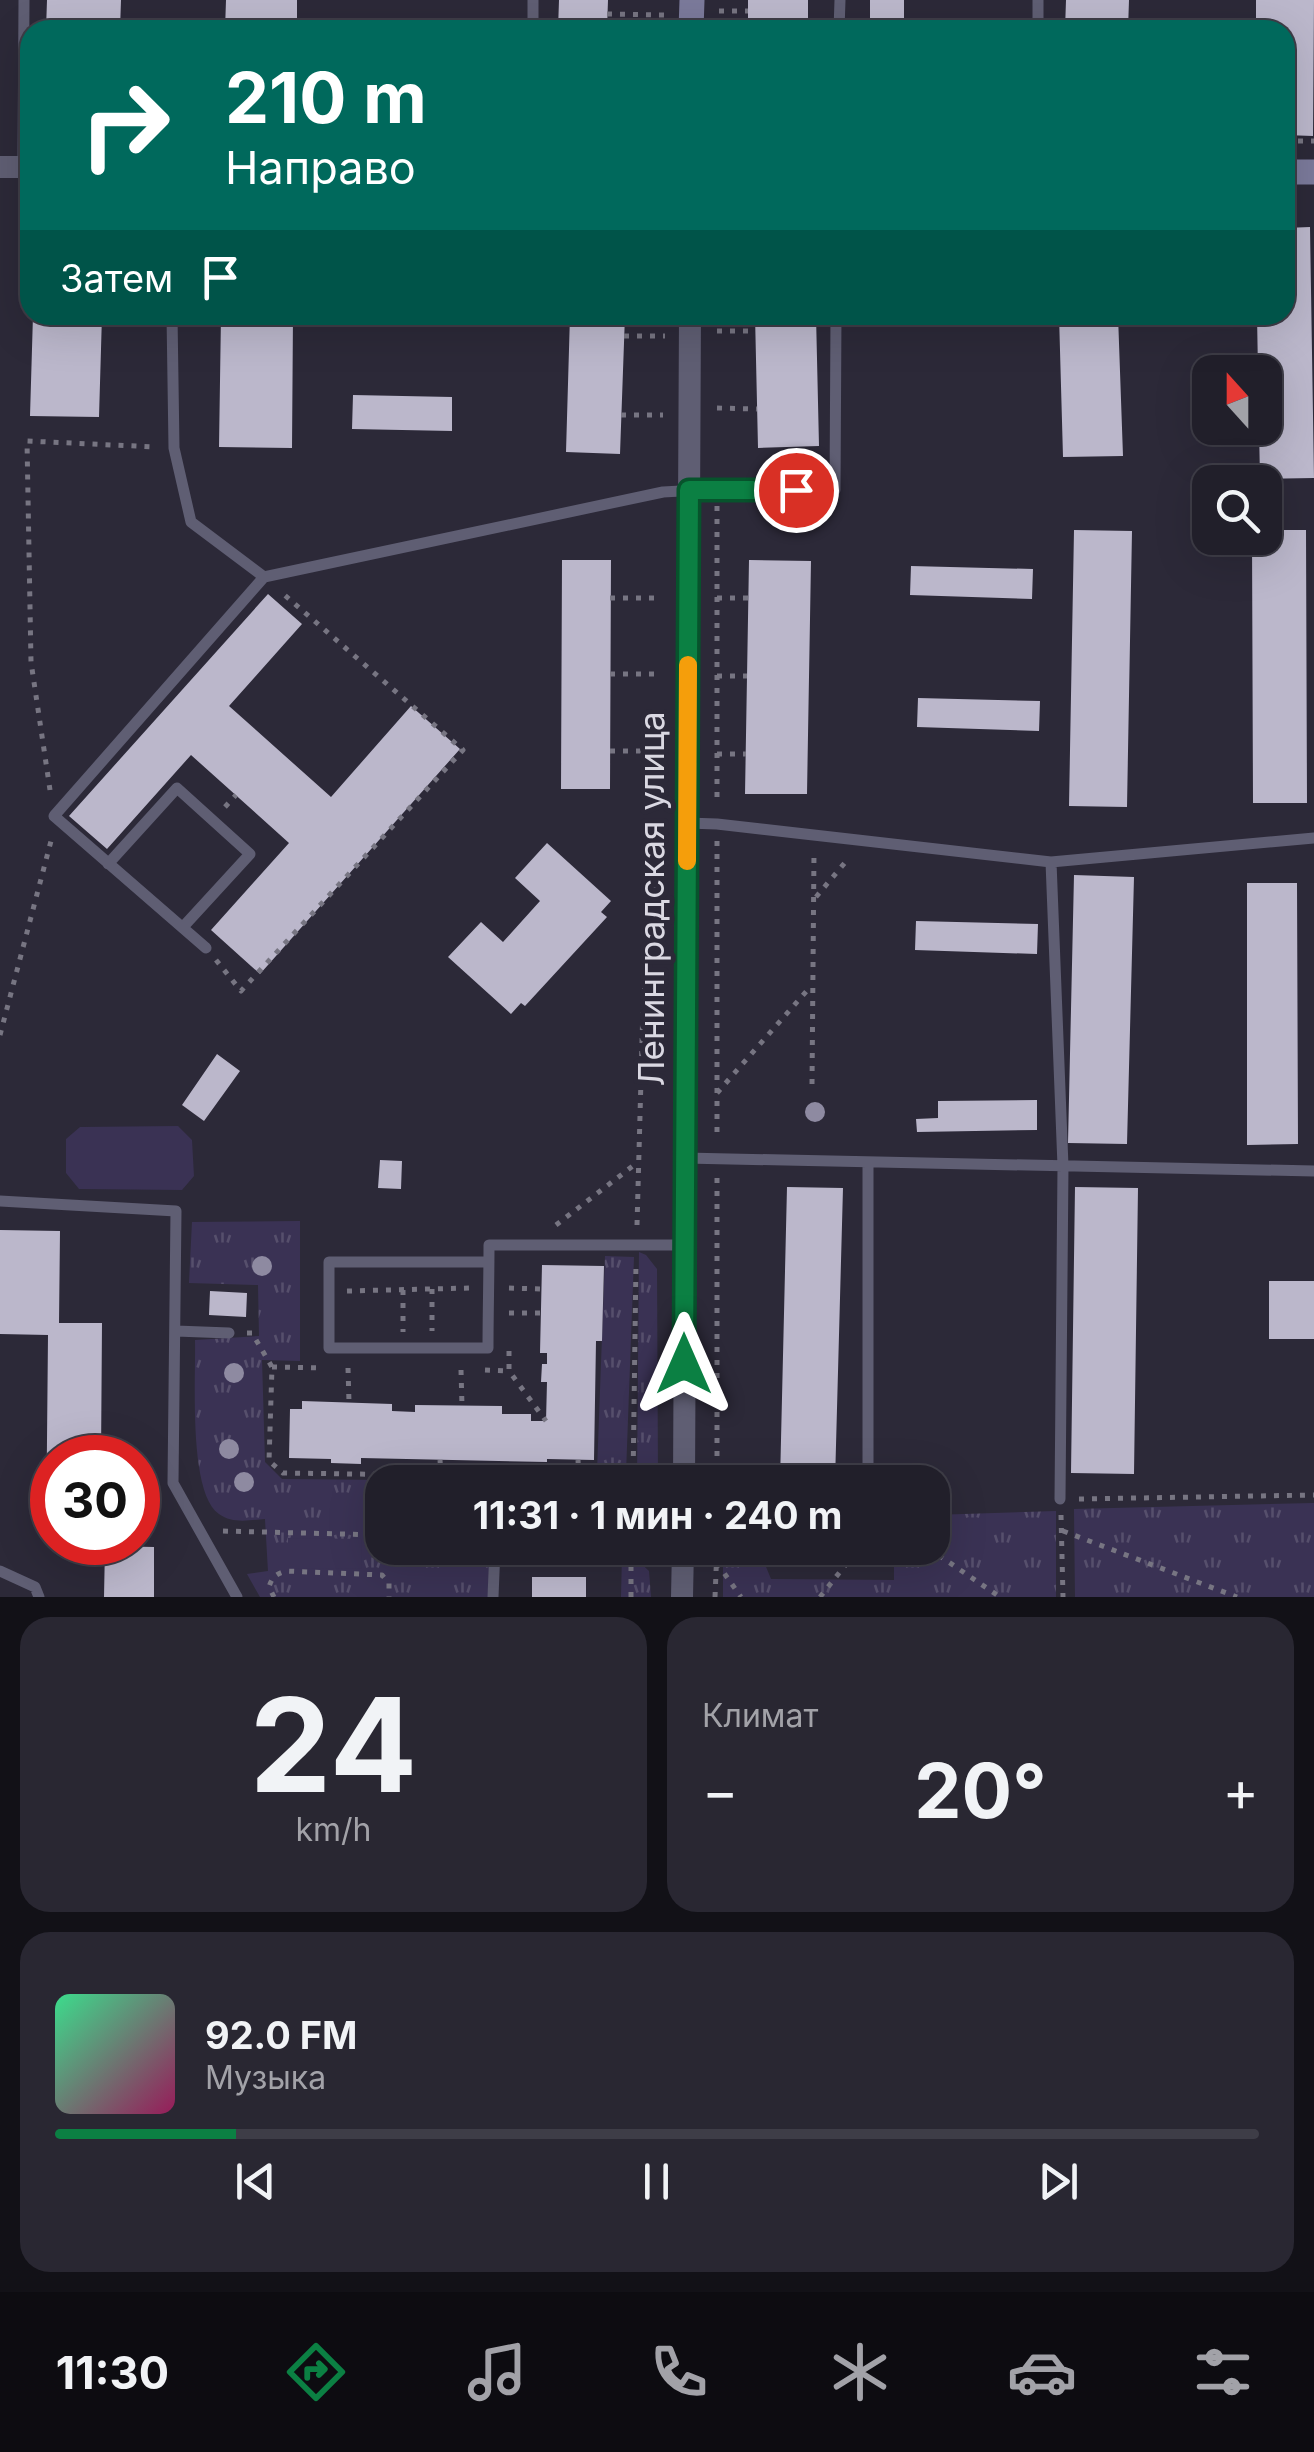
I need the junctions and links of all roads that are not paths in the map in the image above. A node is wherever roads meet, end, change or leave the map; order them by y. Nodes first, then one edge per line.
1 (20, 111) edge
2 (18, 167) edge
3 (172, 325) edge
4 (690, 325) edge
5 (836, 325) edge
6 (689, 490) junction
7 (264, 576) junction
8 (687, 823) junction
9 (1314, 838) edge
10 (1051, 862) junction
11 (108, 864) junction
12 (182, 927) junction
13 (206, 948) road end
14 (686, 1158) junction
15 (868, 1162) junction
16 (1063, 1166) junction
17 (1314, 1171) edge
18 (0, 1201) edge
19 (685, 1245) junction
20 (489, 1262) junction
21 (176, 1331) junction
22 (228, 1333) road end
23 (684, 1465) edge
24 (868, 1465) edge
25 (1060, 1499) road end
26 (494, 1565) edge
27 (683, 1565) edge
28 (0, 1570) edge
29 (39, 1597) edge
30 (238, 1597) edge
31 (493, 1597) edge
32 (682, 1597) edge

1 - 2 lane
3 - 7 lane
4 - 6 street, Ленинградская улица
5 - 6 lane
6 - 7 lane
6 - 8 street, Ленинградская улица
7 - 11 lane
8 - 10 lane
8 - 14 street, Ленинградская улица
9 - 10 lane
10 - 16 lane
11 - 12 lane
11 - 12 lane
12 - 13 lane
14 - 15 lane
14 - 19 street, Ленинградская улица
15 - 16 lane
15 - 24 lane
16 - 17 lane
16 - 25 lane
18 - 21 lane
19 - 20 lane
19 - 23 street, Ленинградская улица
20 - 20 lane
21 - 22 lane
21 - 30 lane
26 - 31 lane
27 - 32 street
28 - 29 lane

